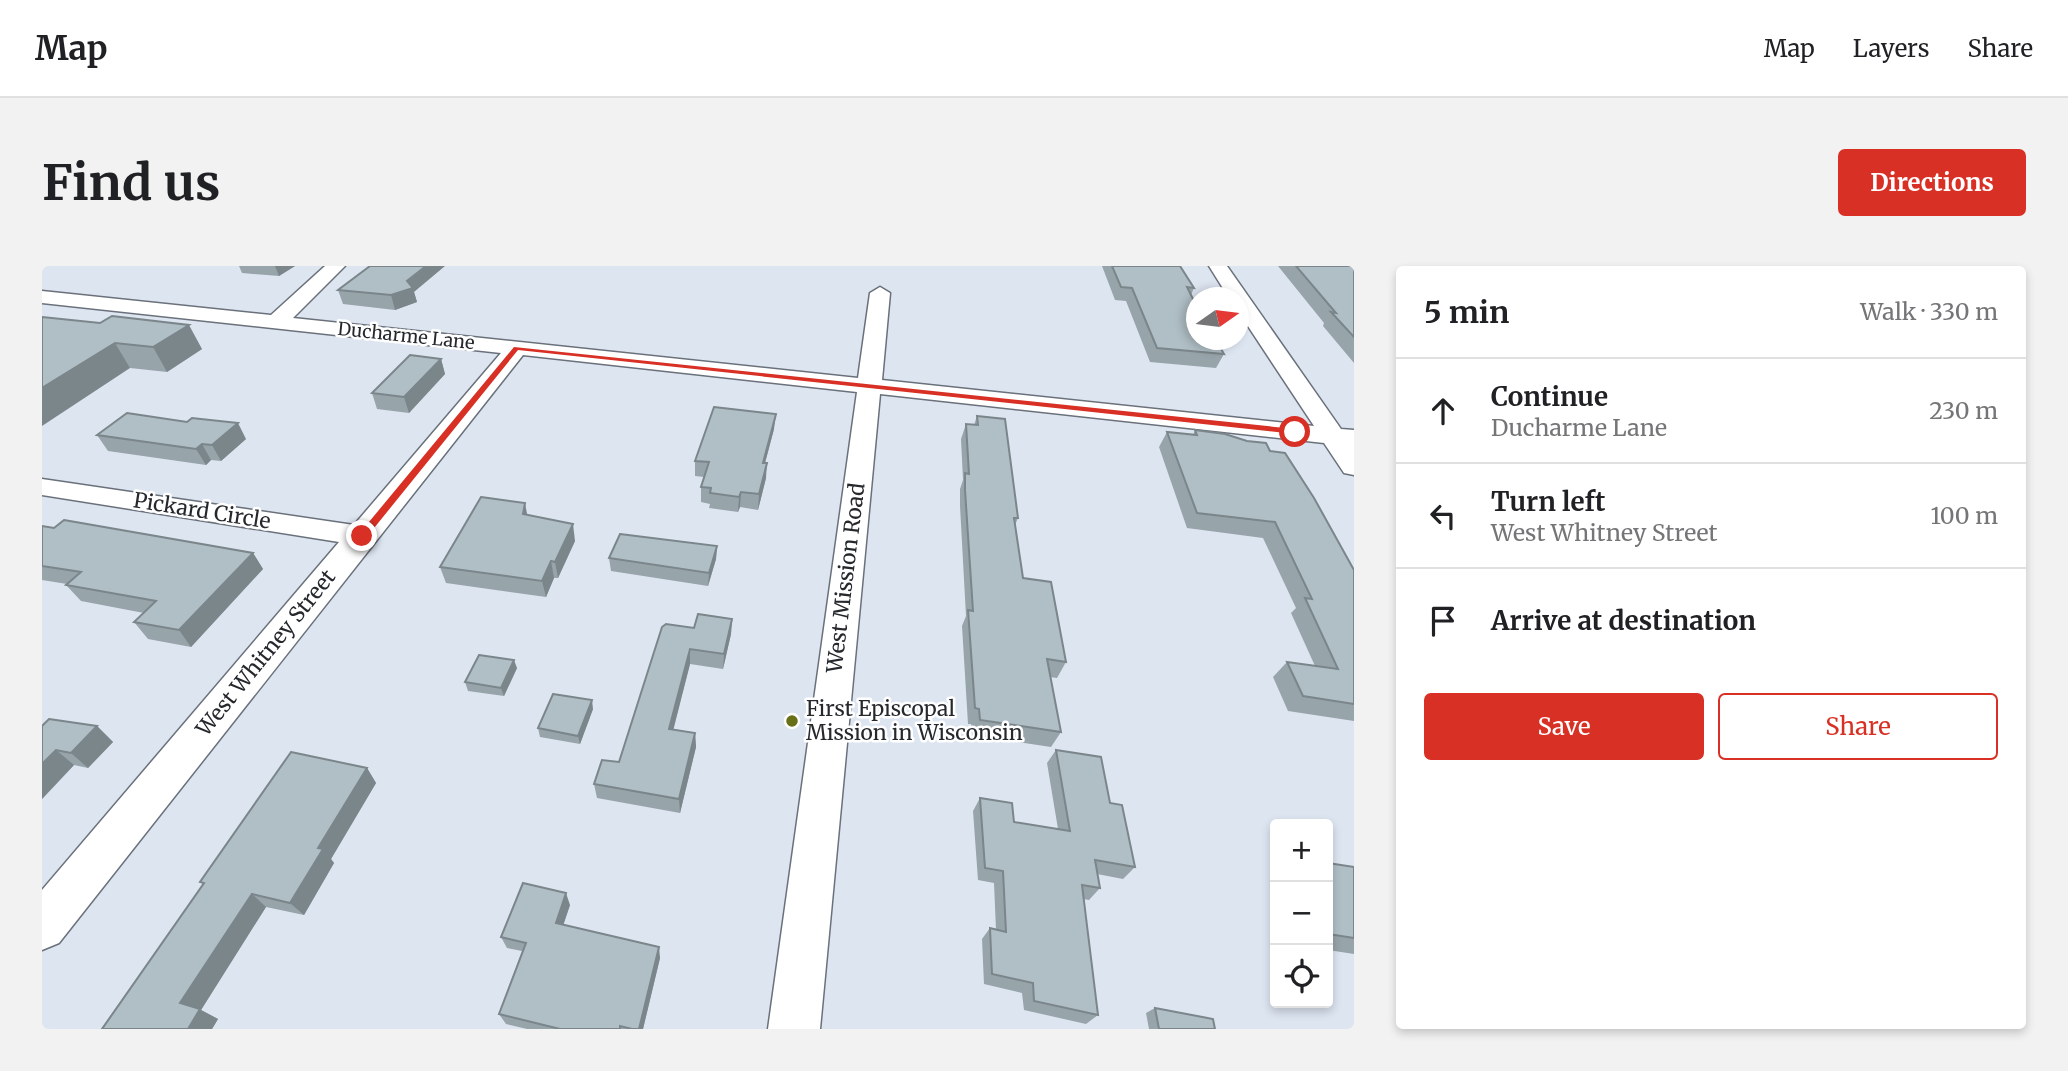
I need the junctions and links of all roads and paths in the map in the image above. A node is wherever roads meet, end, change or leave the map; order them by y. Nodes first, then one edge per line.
1 (337, 266) edge
2 (1219, 266) edge
3 (880, 293) dead end
4 (42, 297) edge
5 (276, 322) junction
6 (517, 348) junction
7 (869, 386) junction
8 (1343, 437) edge
9 (1354, 467) edge
10 (42, 487) edge
11 (362, 536) junction
12 (42, 926) edge
13 (794, 1029) edge

1 - 5 street
2 - 8 street
3 - 7 street, West Mission Road
4 - 5 street, Ducharme Lane
5 - 6 street, Ducharme Lane
6 - 7 street, Ducharme Lane
6 - 11 street, West Whitney Street
7 - 8 street, Ducharme Lane
7 - 13 street, West Mission Road
8 - 9 street
10 - 11 street, Pickard Circle
11 - 12 street, West Whitney Street

